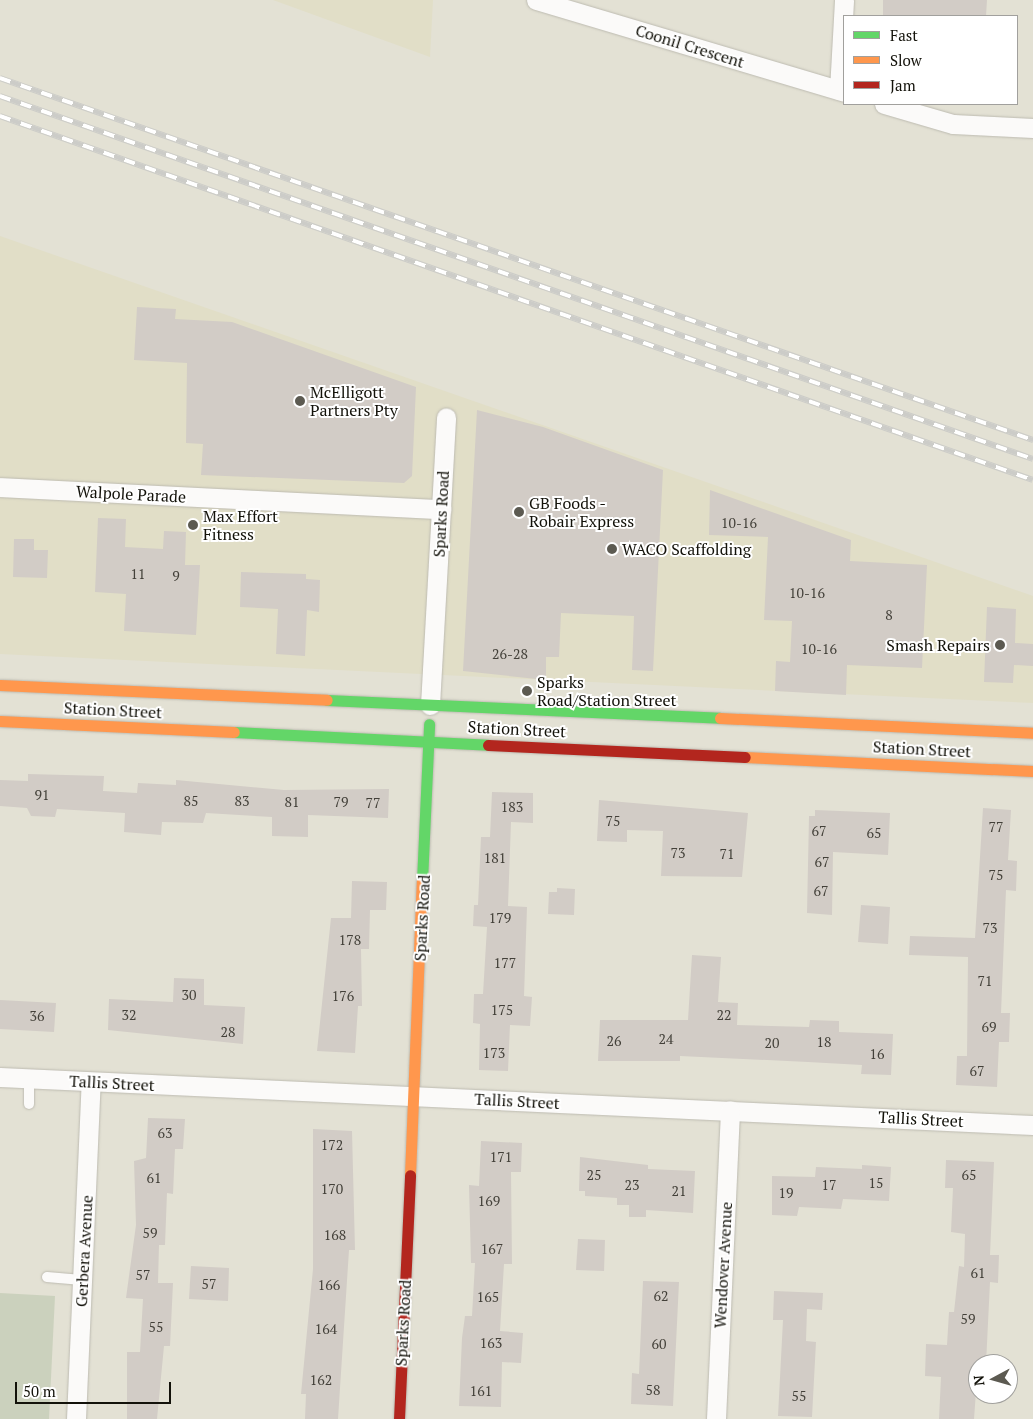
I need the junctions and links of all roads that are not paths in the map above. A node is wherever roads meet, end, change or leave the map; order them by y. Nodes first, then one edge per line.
1 (536, 0) edge
2 (844, 0) edge
3 (844, 15) edge
4 (843, 46) edge
5 (842, 91) edge
6 (887, 105) edge
7 (1033, 128) edge
8 (446, 418) dead end
9 (0, 487) edge
10 (441, 509) junction
11 (0, 685) edge
12 (430, 705) junction
13 (0, 721) edge
14 (1033, 733) edge
15 (428, 740) junction
16 (1033, 771) edge
17 (0, 1077) edge
18 (29, 1078) junction
19 (90, 1082) junction
20 (414, 1096) junction
21 (30, 1104) dead end
22 (730, 1110) junction
23 (1033, 1125) edge
24 (47, 1277) dead end
25 (82, 1280) junction
26 (76, 1419) edge
27 (399, 1419) edge
28 (716, 1419) edge

1 - 5 street, Coonil Crescent
2 - 3 street
4 - 5 street
6 - 7 street
8 - 10 street, Sparks Road
9 - 10 street, Walpole Parade
10 - 12 street, Sparks Road
11 - 12 main road, Station Street
12 - 14 main road, Station Street
12 - 15 main road, Sparks Road
13 - 15 main road, Station Street
15 - 16 main road, Station Street
15 - 20 main road, Sparks Road
17 - 18 street, Tallis Street
18 - 19 street, Tallis Street
18 - 21 lane
19 - 20 street, Tallis Street
19 - 25 street, Gerbera Avenue
20 - 22 street, Tallis Street
20 - 27 main road, Sparks Road
22 - 23 street, Tallis Street
22 - 28 street, Wendover Avenue
24 - 25 lane
25 - 26 street, Gerbera Avenue

